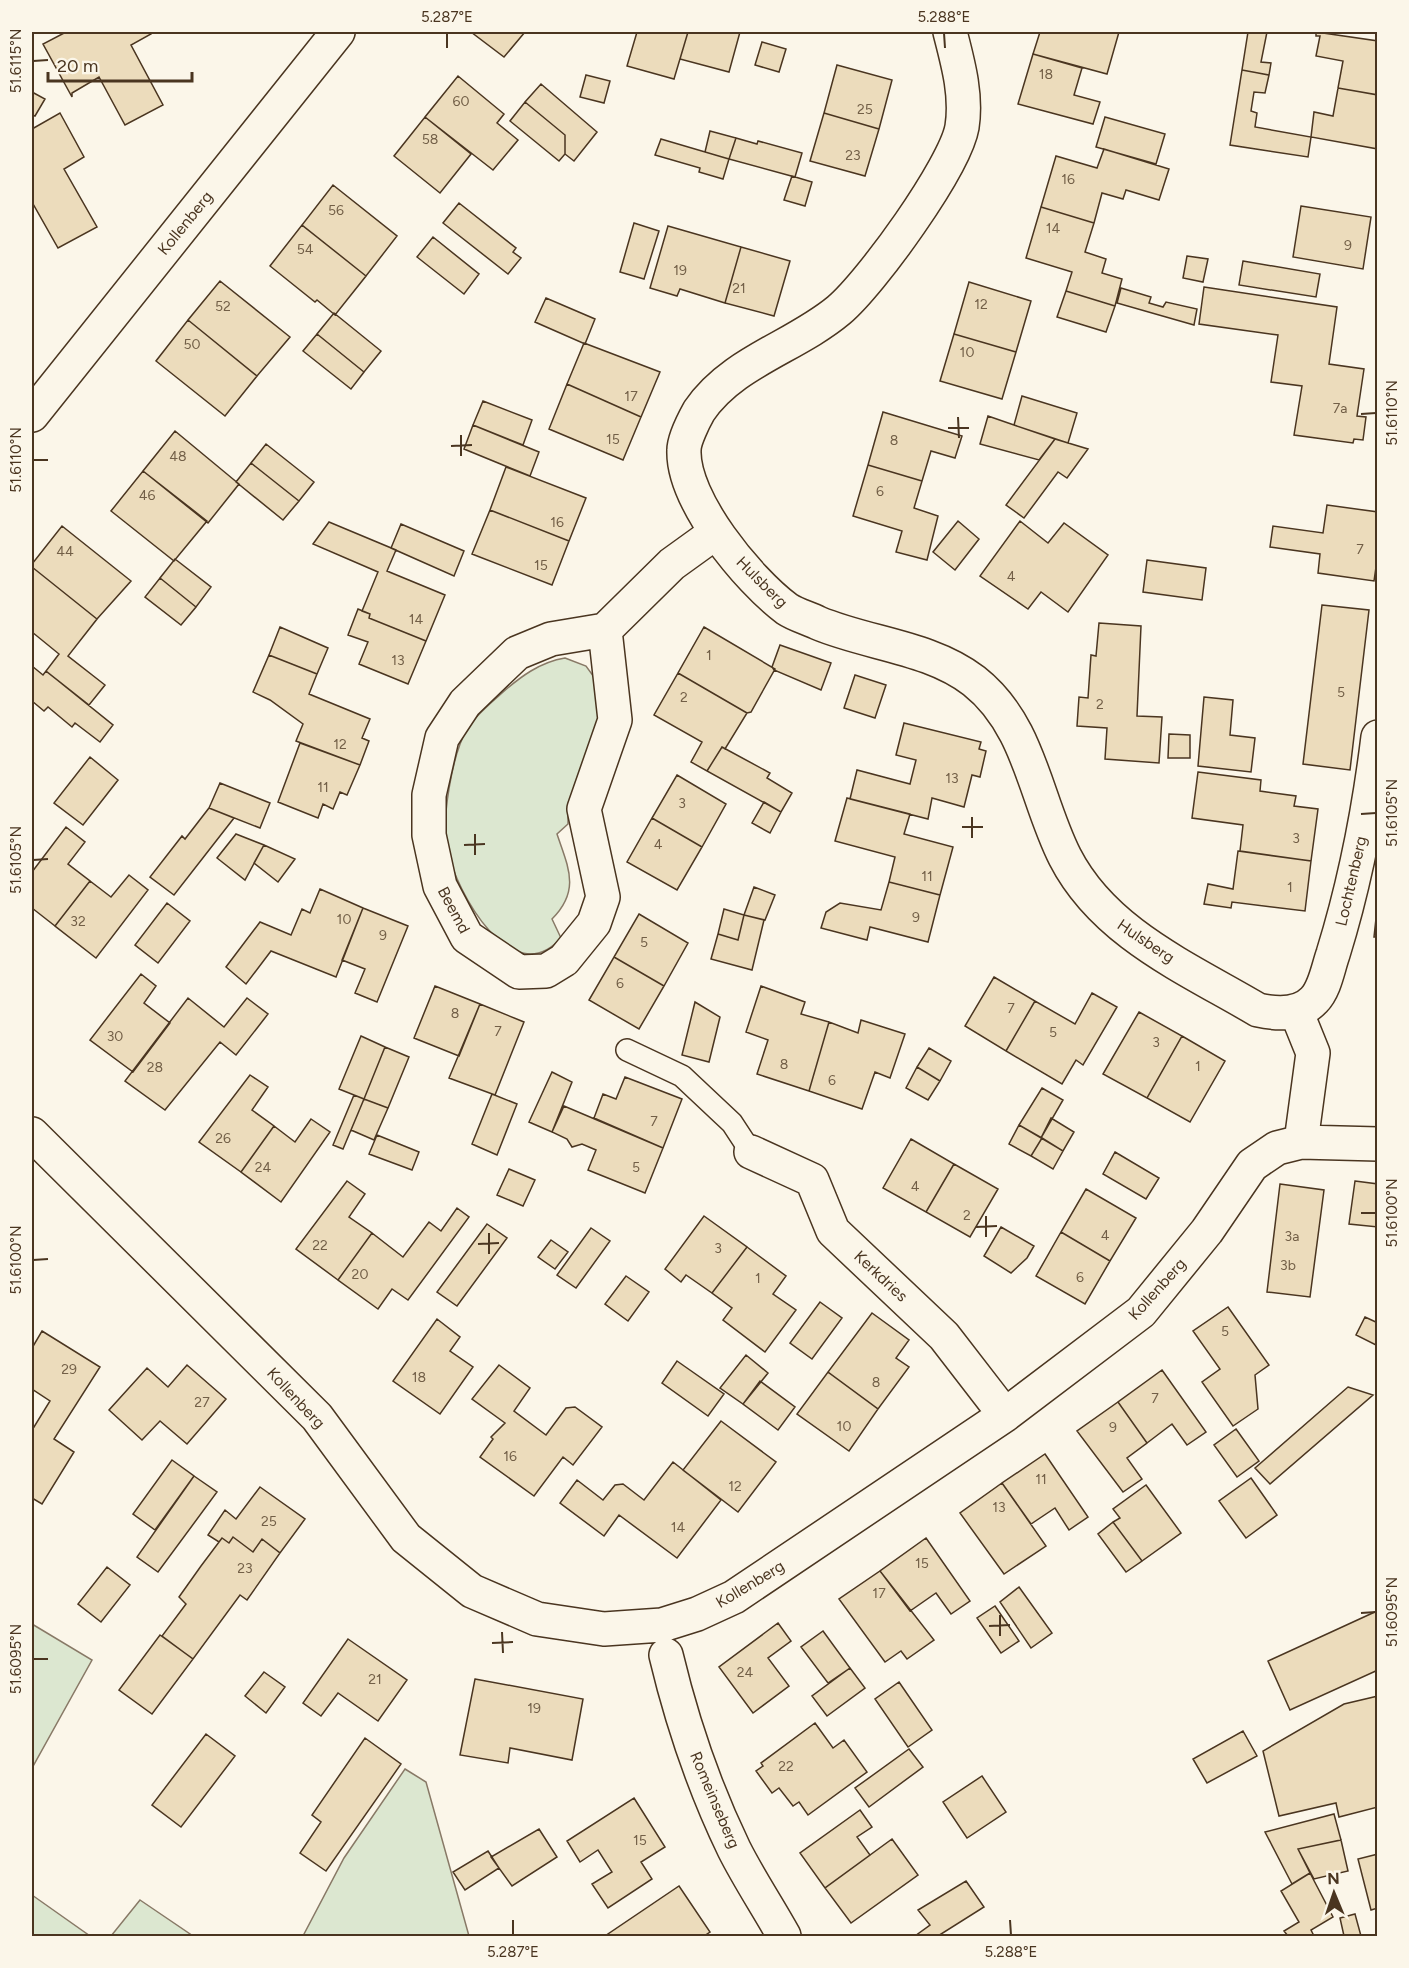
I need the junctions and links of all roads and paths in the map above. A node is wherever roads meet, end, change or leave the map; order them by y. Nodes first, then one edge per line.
1 (338, 32) edge
2 (950, 32) edge
3 (32, 415) edge
4 (716, 533) junction
5 (605, 630) junction
6 (1377, 737) edge
7 (1296, 1011) junction
8 (627, 1050) dead end
9 (32, 1134) edge
10 (1301, 1142) junction
11 (1377, 1144) edge
12 (752, 1152) joint
13 (1005, 1415) junction
14 (666, 1655) dead end
15 (784, 1936) edge

1 - 3 street, Kollenberg
2 - 4 street, Hulsberg
4 - 5 street
4 - 7 street, Hulsberg
5 - 5 street, Beemd
6 - 7 street, Lochtenberg
7 - 10 street
8 - 12 lane
9 - 13 street, Kollenberg
10 - 11 street, Kollenberg
10 - 13 street, Kollenberg
12 - 13 street, Kerkdries
14 - 15 street, Romeinseberg

